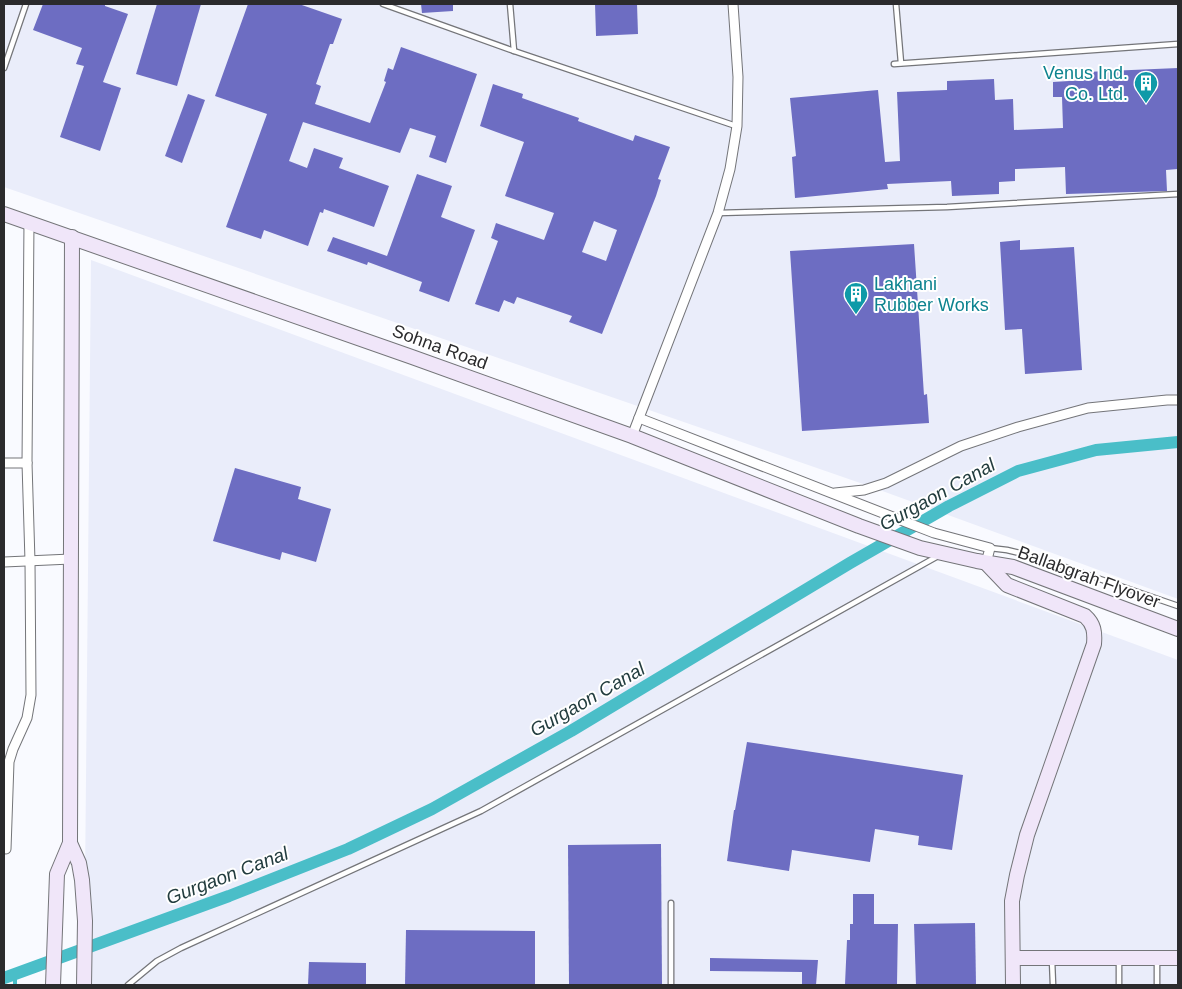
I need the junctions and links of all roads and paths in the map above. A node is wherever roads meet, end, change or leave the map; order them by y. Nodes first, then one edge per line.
1 (26, 4) edge
2 (383, 4) edge
3 (510, 4) edge
4 (734, 4) edge
5 (896, 4) edge
6 (1178, 44) edge
7 (514, 50) junction
8 (901, 63) junction
9 (894, 64) dead end
10 (4, 68) edge
11 (737, 126) junction
12 (1178, 194) edge
13 (718, 213) junction
14 (4, 214) edge
15 (29, 222) junction
16 (72, 237) junction
17 (1178, 400) edge
18 (639, 418) junction
19 (632, 436) junction
20 (4, 463) edge
21 (27, 463) junction
22 (833, 493) junction
23 (920, 548) joint
24 (990, 548) junction
25 (944, 553) junction
26 (70, 559) junction
27 (30, 561) junction
28 (4, 562) edge
29 (986, 563) junction
30 (1178, 606) edge
31 (1178, 629) edge
32 (70, 843) junction
33 (6, 849) dead end
34 (671, 903) dead end
35 (1013, 958) junction
36 (1052, 958) junction
37 (1119, 958) junction
38 (1157, 958) junction
39 (1178, 958) edge
40 (84, 980) edge
41 (53, 981) edge
42 (128, 985) edge
43 (671, 985) edge
44 (1013, 985) edge
45 (1053, 985) edge
46 (1119, 985) edge
47 (1158, 985) edge

1 - 10 lane
2 - 7 lane
3 - 7 lane
4 - 11 street
5 - 8 lane
6 - 8 lane
7 - 11 lane
8 - 9 lane
11 - 13 street
12 - 13 lane
13 - 18 street
14 - 15 street, Sohna Road
15 - 16 street, Sohna Road
15 - 21 street
16 - 19 street, Sohna Road
16 - 26 street
17 - 22 street
18 - 19 street
18 - 22 street
19 - 23 street, Sohna Road
20 - 21 street
21 - 27 street
22 - 24 street
23 - 25 street, Ballabgrah Flyover
24 - 29 street
24 - 30 lane
25 - 29 street, Ballabgrah Flyover
25 - 42 lane
26 - 27 street
26 - 32 street
27 - 28 street
27 - 33 street
29 - 31 street, Ballabgrah Flyover
29 - 35 street
32 - 40 street
32 - 41 street
34 - 43 lane
35 - 36 street
35 - 44 street
36 - 37 street
36 - 45 lane
37 - 38 street
37 - 46 lane
38 - 39 street
38 - 47 lane

